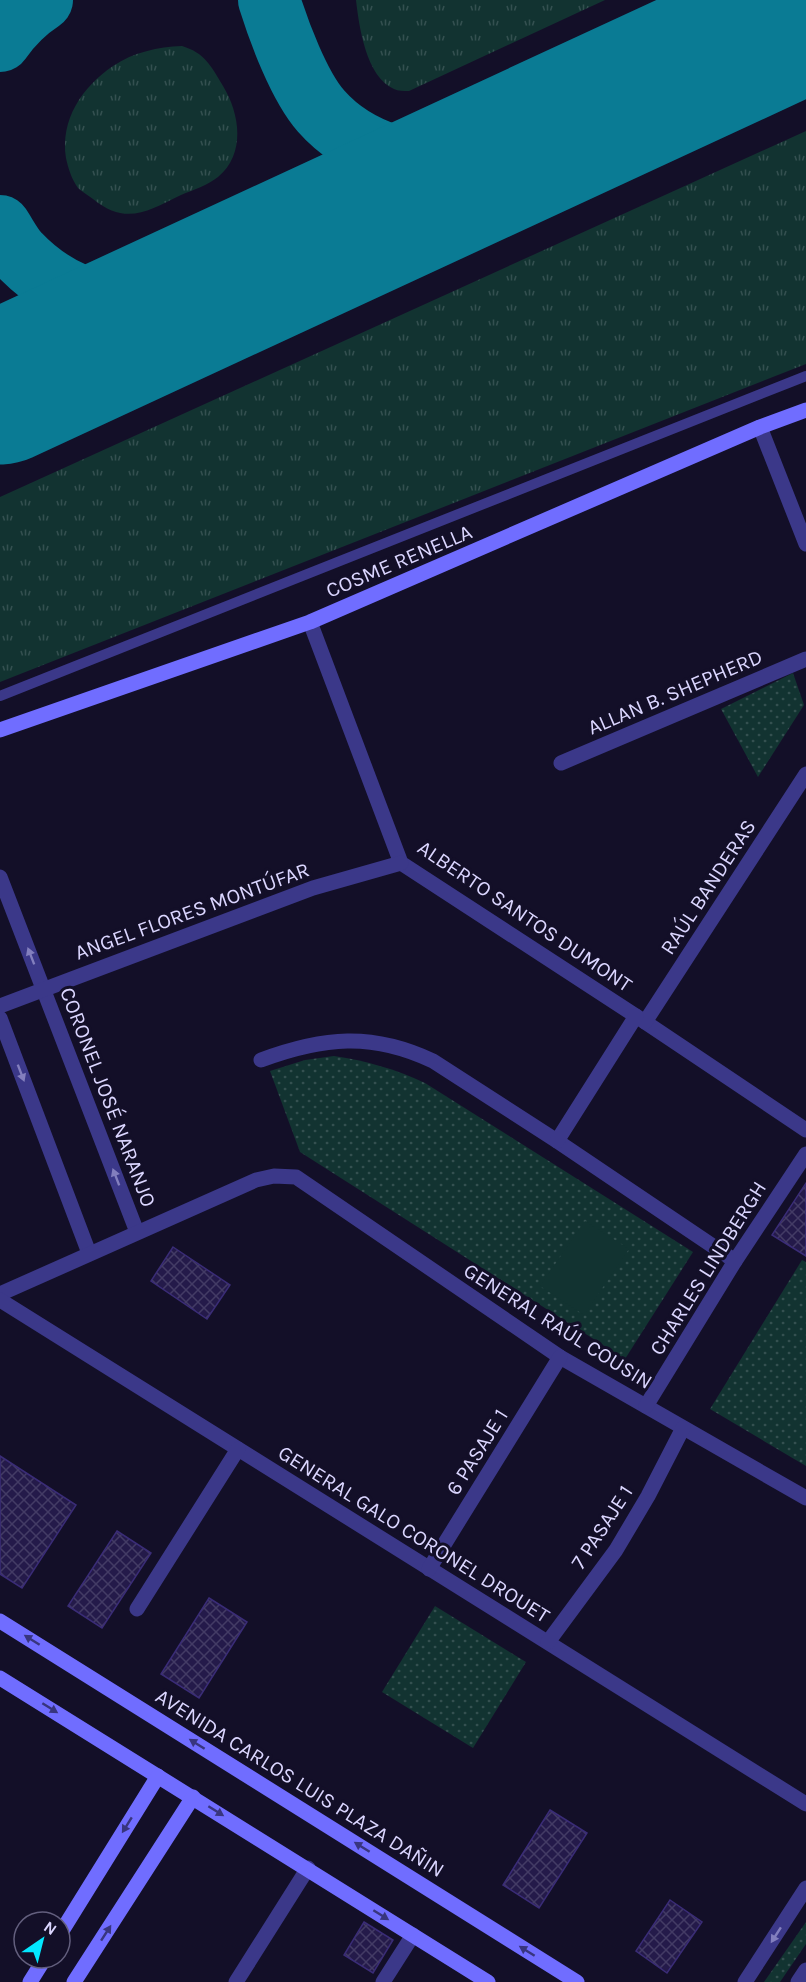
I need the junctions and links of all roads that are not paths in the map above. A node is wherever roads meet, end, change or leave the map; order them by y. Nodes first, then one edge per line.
1 (806, 376) edge
2 (806, 410) edge
3 (760, 427) junction
4 (806, 544) edge
5 (310, 622) junction
6 (806, 659) edge
7 (0, 696) edge
8 (0, 730) edge
9 (561, 764) dead end
10 (806, 774) edge
11 (401, 863) junction
12 (0, 877) edge
13 (44, 989) junction
14 (0, 1006) edge
15 (0, 1018) edge
16 (641, 1019) junction
17 (261, 1060) dead end
18 (806, 1130) edge
19 (557, 1141) junction
20 (806, 1154) edge
21 (137, 1232) junction
22 (89, 1253) junction
23 (735, 1261) junction
24 (0, 1294) edge
25 (0, 1300) edge
26 (560, 1357) junction
27 (646, 1406) junction
28 (683, 1428) junction
29 (238, 1449) junction
30 (806, 1498) edge
31 (429, 1569) junction
32 (137, 1609) dead end
33 (0, 1621) edge
34 (548, 1642) junction
35 (0, 1678) edge
36 (158, 1776) junction
37 (193, 1797) junction
38 (806, 1804) edge
39 (308, 1868) junction
40 (806, 1888) edge
41 (72, 1915) edge
42 (413, 1935) junction
43 (806, 1970) edge
44 (74, 1982) edge
45 (236, 1982) edge
46 (384, 1982) edge
47 (488, 1982) edge
48 (577, 1982) edge
49 (745, 1982) edge
50 (798, 1982) edge

1 - 7 lane
2 - 3 street, COSME RENELLA
3 - 4 street
3 - 5 street, COSME RENELLA
5 - 8 street, COSME RENELLA
5 - 11 street, ALBERTO SANTOS DUMONT
6 - 9 street, ALLAN B. SHEPHERD
10 - 16 street, RAÚL BANDERAS
11 - 13 street, ANGEL FLORES MONTÚFAR
11 - 16 street, ALBERTO SANTOS DUMONT
13 -> 12 street, CORONEL JOSÉ NARANJO
13 - 14 street, ANGEL FLORES MONTÚFAR
21 -> 13 street, CORONEL JOSÉ NARANJO
15 -> 22 street
16 - 18 street, ALBERTO SANTOS DUMONT
16 - 19 street, RAÚL BANDERAS
17 - 19 street
19 - 23 street
20 - 23 street, CHARLES LINDBERGH
21 - 22 street
21 - 26 street, GENERAL RAÚL COUSIN
22 - 24 street
23 - 27 street, CHARLES LINDBERGH
25 - 29 street, GENERAL GALO CORONEL DROUET
26 - 27 street, GENERAL RAÚL COUSIN
26 - 31 street, 6 PASAJE 1
27 - 28 street, GENERAL RAÚL COUSIN
28 - 30 street, GENERAL RAÚL COUSIN
28 - 34 street, 7 PASAJE 1
29 - 31 street, GENERAL GALO CORONEL DROUET
29 - 32 street
31 - 34 street, GENERAL GALO CORONEL DROUET
48 -> 33 street, AVENIDA CARLOS LUIS PLAZA DAÑIN
34 - 38 street, GENERAL GALO CORONEL DROUET
35 -> 36 street
36 - 37 street
36 -> 41 street
37 -> 39 street
44 -> 37 street
39 -> 42 street
39 - 45 street
40 -> 49 street
42 - 46 street
42 - 47 street
43 - 50 street

